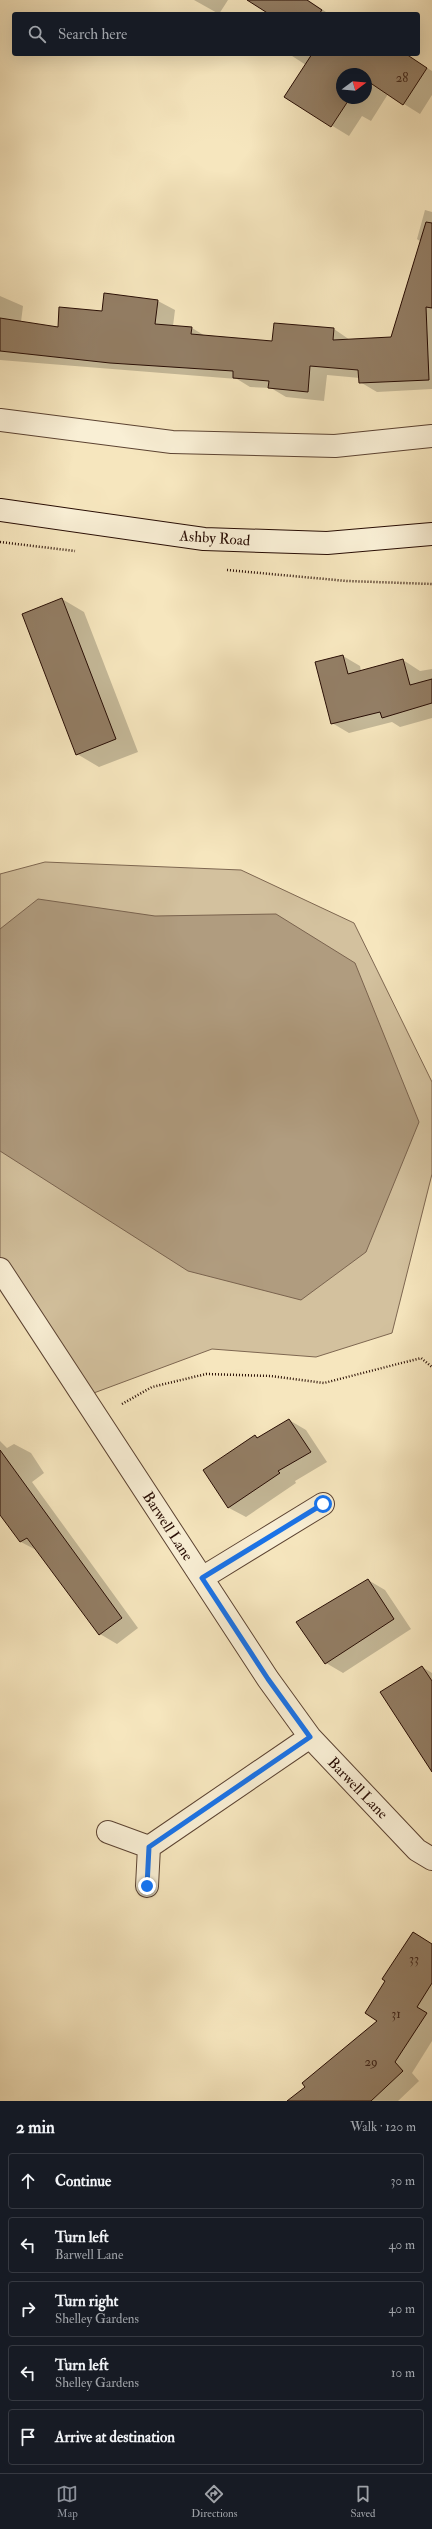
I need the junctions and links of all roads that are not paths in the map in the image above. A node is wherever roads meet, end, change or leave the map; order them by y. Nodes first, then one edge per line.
1 (0, 420) edge
2 (432, 436) edge
3 (0, 510) edge
4 (432, 534) edge
5 (0, 1269) edge
6 (323, 1504) dead end
7 (202, 1578) junction
8 (310, 1737) junction
9 (108, 1832) dead end
10 (149, 1847) junction
11 (432, 1859) edge
12 (147, 1886) dead end

1 - 2 street
3 - 4 street, Ashby Road
5 - 7 street, Barwell Lane
6 - 7 street
7 - 8 street, Barwell Lane
8 - 10 street
8 - 11 street, Barwell Lane
9 - 10 street
10 - 12 street

